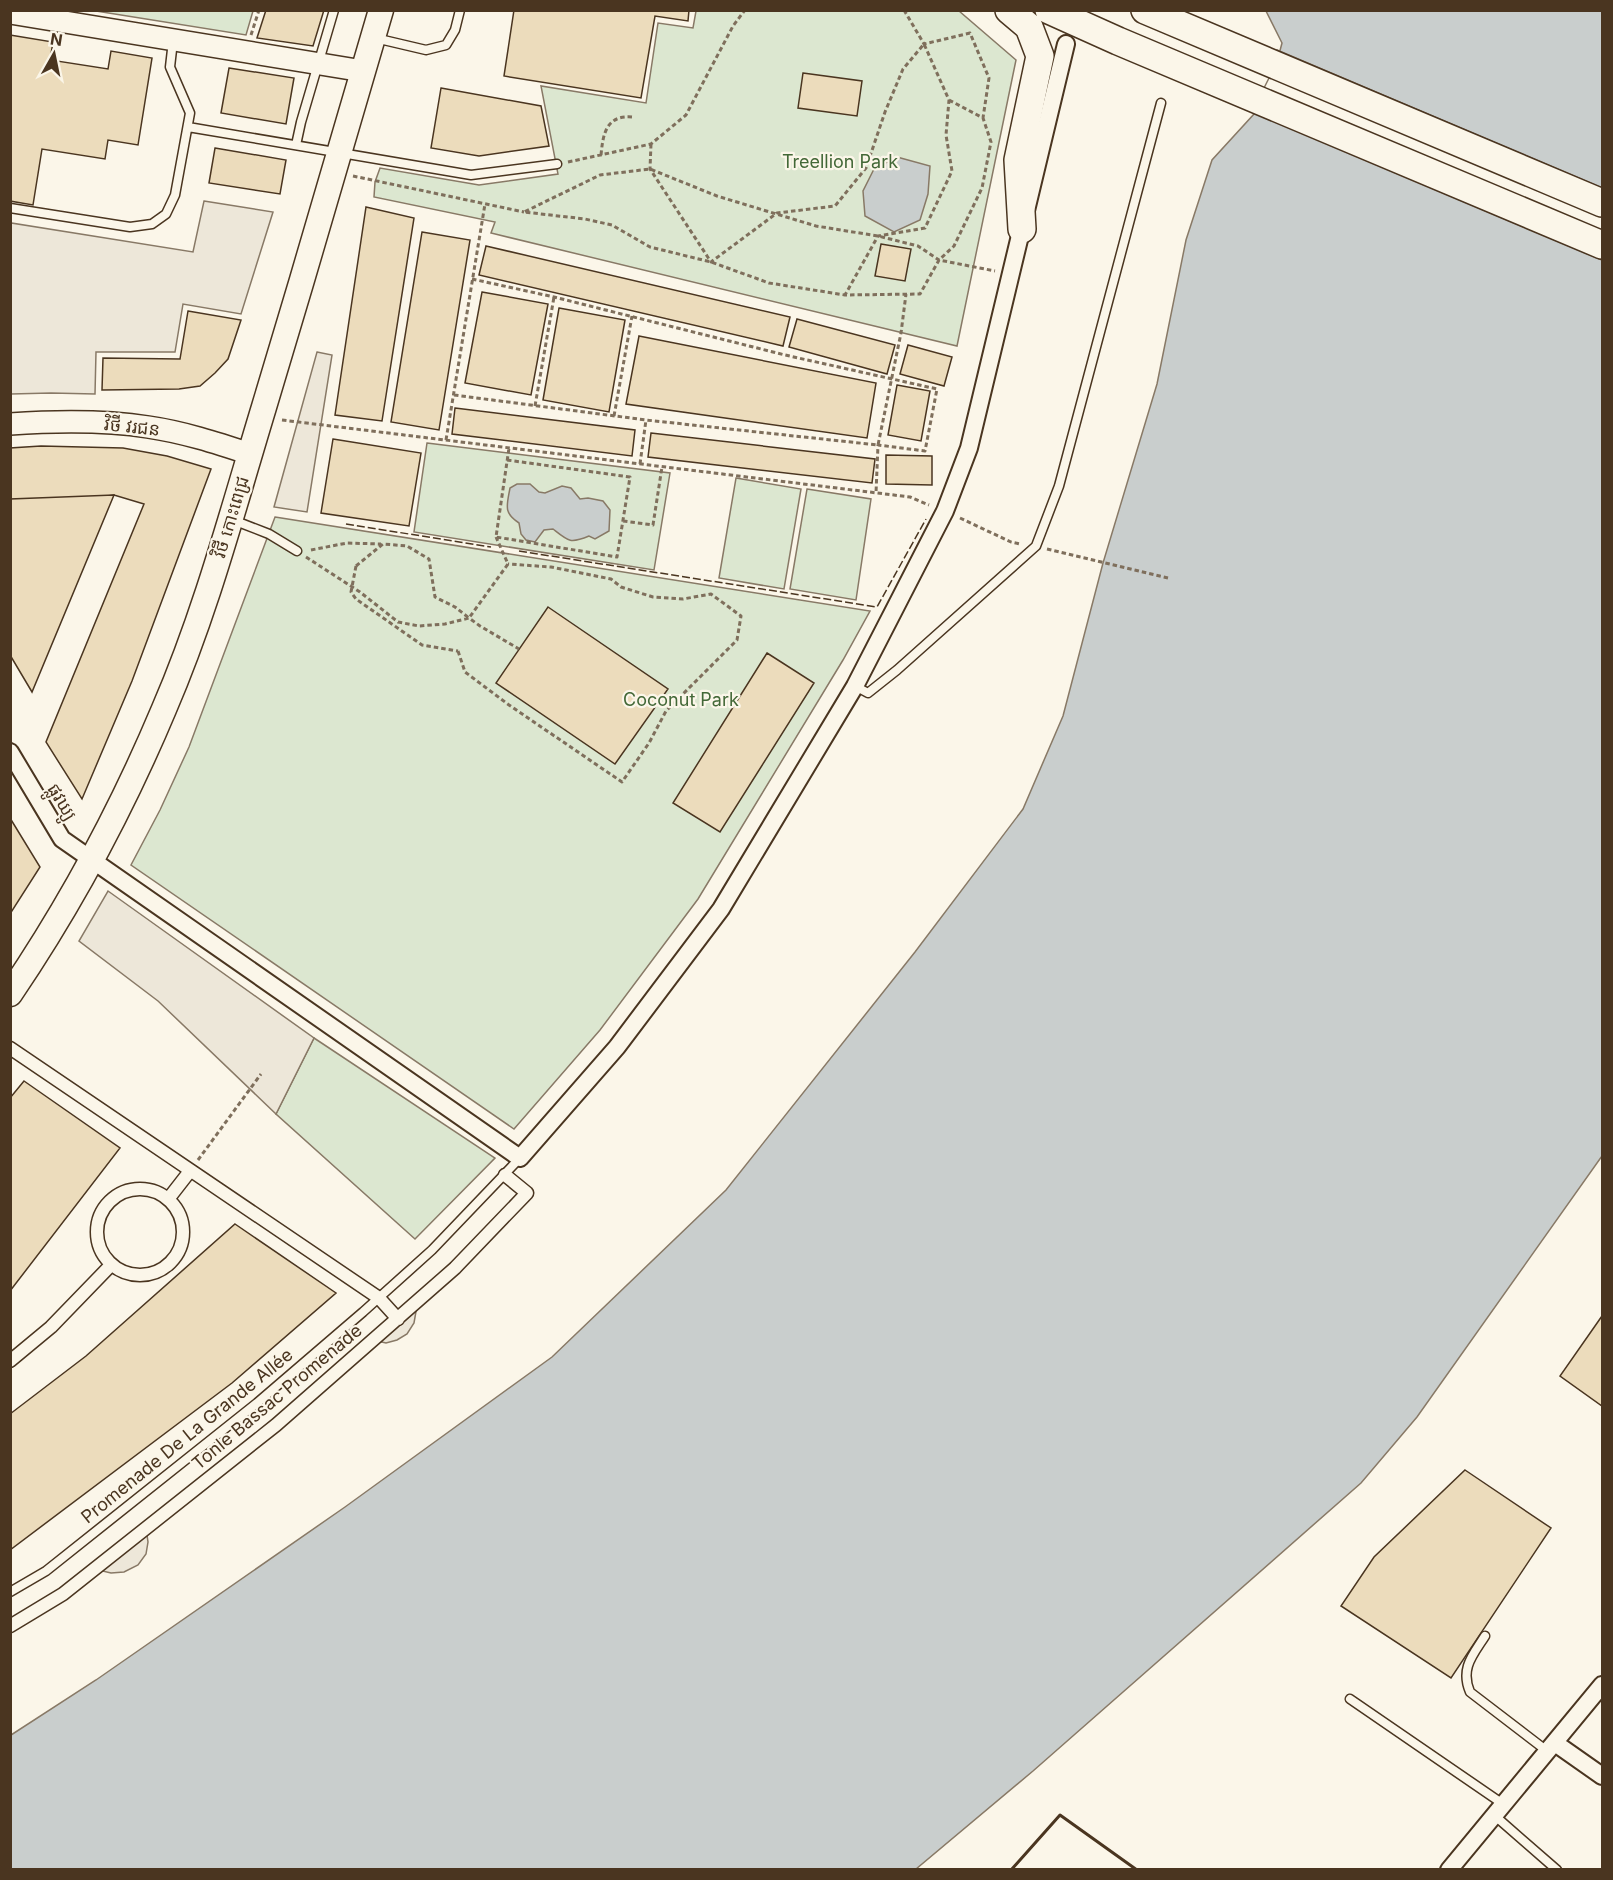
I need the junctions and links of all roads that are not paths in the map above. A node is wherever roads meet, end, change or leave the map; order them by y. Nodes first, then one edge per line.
1 (334, 10) edge
2 (381, 10) edge
3 (460, 10) edge
4 (1009, 10) edge
5 (1049, 10) edge
6 (1146, 10) edge
7 (10, 13) edge
8 (373, 38) junction
9 (173, 40) junction
10 (1066, 44) dead end
11 (318, 63) junction
12 (363, 71) junction
13 (1161, 103) dead end
14 (188, 127) junction
15 (296, 145) junction
16 (337, 162) junction
17 (557, 164) road end
18 (1602, 203) edge
19 (10, 208) edge
20 (1022, 229) junction
21 (1602, 244) edge
22 (10, 424) edge
23 (250, 454) junction
24 (231, 520) junction
25 (297, 551) road end
26 (855, 686) junction
27 (10, 752) edge
28 (92, 861) junction
29 (10, 994) edge
30 (10, 1048) edge
31 (520, 1158) junction
32 (190, 1171) junction
33 (505, 1175) junction
34 (169, 1198) junction
35 (111, 1265) junction
36 (379, 1298) junction
37 (398, 1319) junction
38 (10, 1361) edge
39 (10, 1592) edge
40 (10, 1626) edge
41 (1485, 1635) dead end
42 (1602, 1685) edge
43 (1350, 1698) dead end
44 (1551, 1747) junction
45 (1602, 1776) edge
46 (1499, 1810) junction
47 (1449, 1869) edge
48 (1557, 1869) edge

1 - 11 lane
2 - 8 main road, វិថី កោះពេជ្រ
3 - 8 lane
4 - 20 main road
5 - 21 main road
6 - 18 main road
7 - 9 street
8 - 12 main road, វិថី កោះពេជ្រ
9 - 11 street
9 - 14 lane
10 - 20 street
11 - 12 street
11 - 15 lane
12 - 16 main road, វិថី កោះពេជ្រ
13 - 26 lane
14 - 15 lane
14 - 19 lane
15 - 16 lane
16 - 17 lane
16 - 23 main road, វិថី កោះពេជ្រ
20 - 26 street
22 - 23 street, វិថី វរជន
23 - 24 main road, វិថី កោះពេជ្រ
24 - 25 lane
24 - 28 main road, វិថី កោះពេជ្រ
26 - 31 street
27 - 28 street, ផ្លូវឃ្យូ
28 - 29 main road, វិថី កោះពេជ្រ
28 - 31 street, ផ្លូវឃ្យូ
30 - 32 street
31 - 33 lane, Promenade De La Grande Allée
32 - 34 street
32 - 36 street
33 - 36 lane, Promenade De La Grande Allée
33 - 37 street, Tonle Bassac Promenade
34 - 35 street
34 - 35 street
35 - 38 street
36 - 37 street
36 - 39 lane, Promenade De La Grande Allée
37 - 40 street, Tonle Bassac Promenade
41 - 44 lane
42 - 44 street
43 - 46 lane
44 - 45 street
44 - 46 street
46 - 47 street
46 - 48 lane

